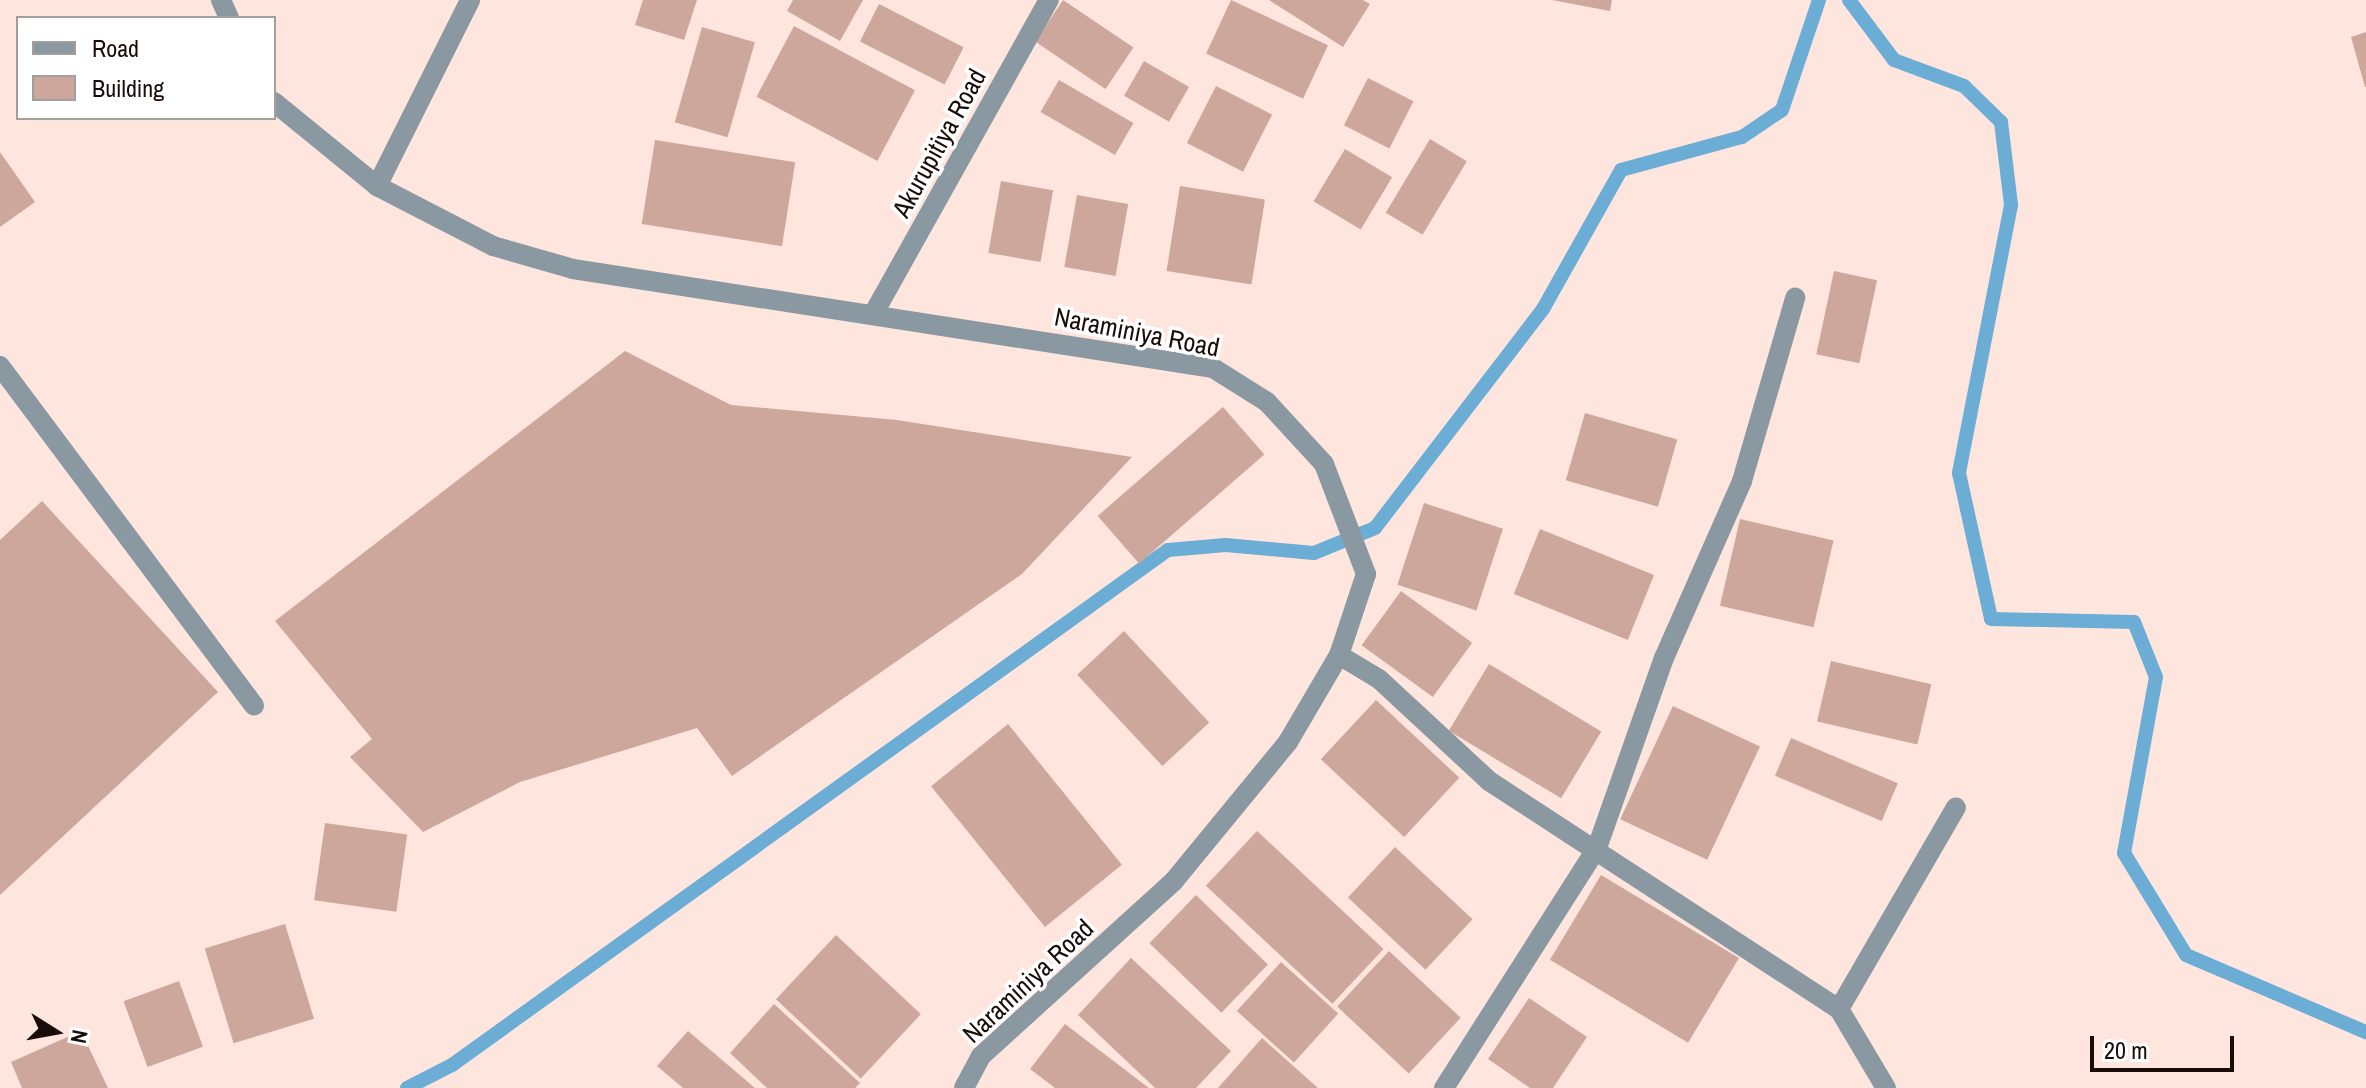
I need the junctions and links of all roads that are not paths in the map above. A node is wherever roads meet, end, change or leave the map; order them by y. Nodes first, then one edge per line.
1 (470, 0) edge
2 (1049, 0) edge
3 (276, 104) edge
4 (377, 186) junction
5 (1795, 298) dead end
6 (875, 311) junction
7 (0, 366) edge
8 (1339, 655) junction
9 (254, 705) dead end
10 (1956, 807) dead end
11 (1597, 848) junction
12 (1839, 1009) junction
13 (964, 1088) edge
14 (1444, 1088) edge
15 (1886, 1088) edge

1 - 4 street
2 - 6 street, Akurupitiya Road
3 - 4 street, Naraminiya Road
4 - 6 street, Naraminiya Road
5 - 11 street
6 - 8 street, Naraminiya Road
7 - 9 street
8 - 11 street
8 - 13 street, Naraminiya Road
10 - 12 street
11 - 12 street
11 - 14 street
12 - 15 street

